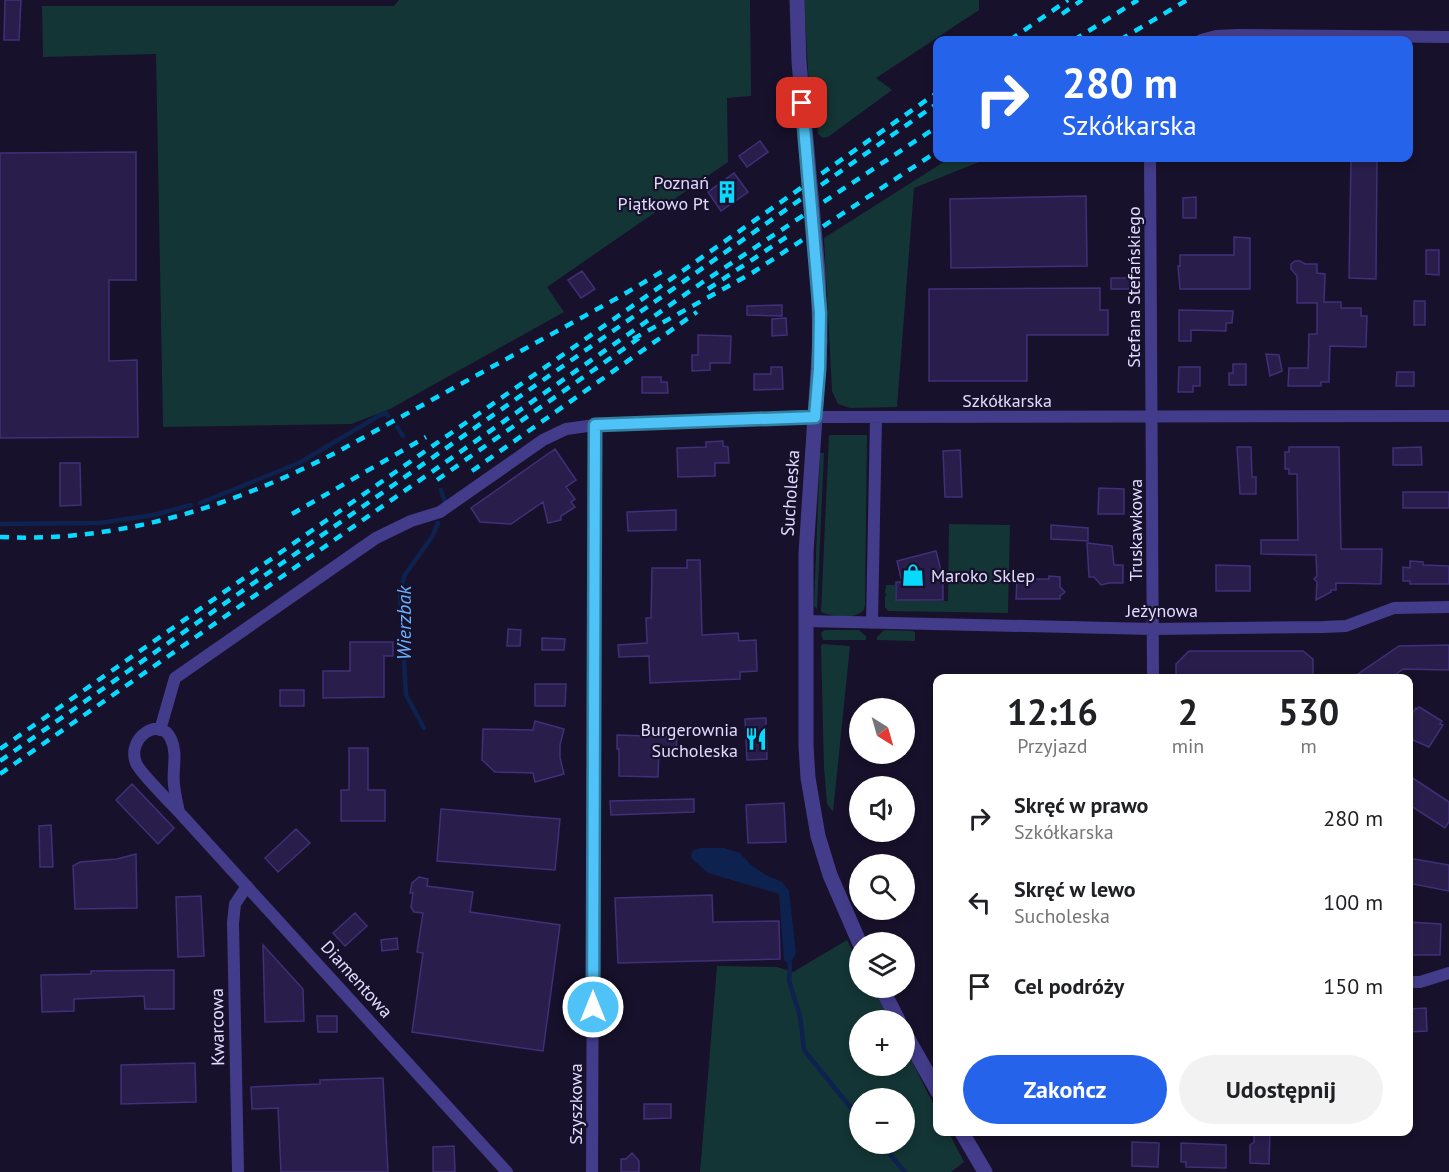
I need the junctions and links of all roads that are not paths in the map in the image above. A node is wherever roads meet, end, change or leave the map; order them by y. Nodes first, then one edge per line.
1 (797, 0) edge
2 (1216, 36) edge
3 (1344, 36) edge
4 (1413, 37) edge
5 (1449, 37) edge
6 (1150, 162) edge
7 (1449, 416) edge
8 (815, 417) junction
9 (876, 417) junction
10 (1152, 417) junction
11 (595, 425) junction
12 (1449, 607) edge
13 (806, 621) junction
14 (872, 623) junction
15 (1153, 629) junction
16 (1153, 674) edge
17 (160, 730) junction
18 (179, 812) junction
19 (247, 885) junction
20 (855, 932) edge
21 (1449, 973) edge
22 (1413, 982) edge
23 (915, 1051) edge
24 (933, 1083) edge
25 (964, 1136) edge
26 (238, 1172) edge
27 (507, 1172) edge
28 (592, 1172) edge
29 (985, 1172) edge

1 - 8 street, Sucholeska
2 - 3 street
4 - 5 street
6 - 10 street, Stefana Stefańskiego
7 - 10 street, Szkółkarska
8 - 9 street, Szkółkarska
8 - 11 street, Szkółkarska
8 - 13 street, Sucholeska
9 - 10 street, Szkółkarska
9 - 14 street
10 - 15 street, Truskawkowa
11 - 17 street, Szkółkarska
11 - 28 street, Szyszkowa
12 - 15 street, Jeżynowa
13 - 14 street, Jeżynowa
13 - 20 street, Sucholeska
14 - 15 street, Jeżynowa
15 - 16 street, Truskawkowa
17 - 18 street
17 - 18 street, Diamentowa
18 - 19 street, Diamentowa
19 - 26 street, Kwarcowa
19 - 27 street, Diamentowa
21 - 22 street
23 - 24 street
25 - 29 street

